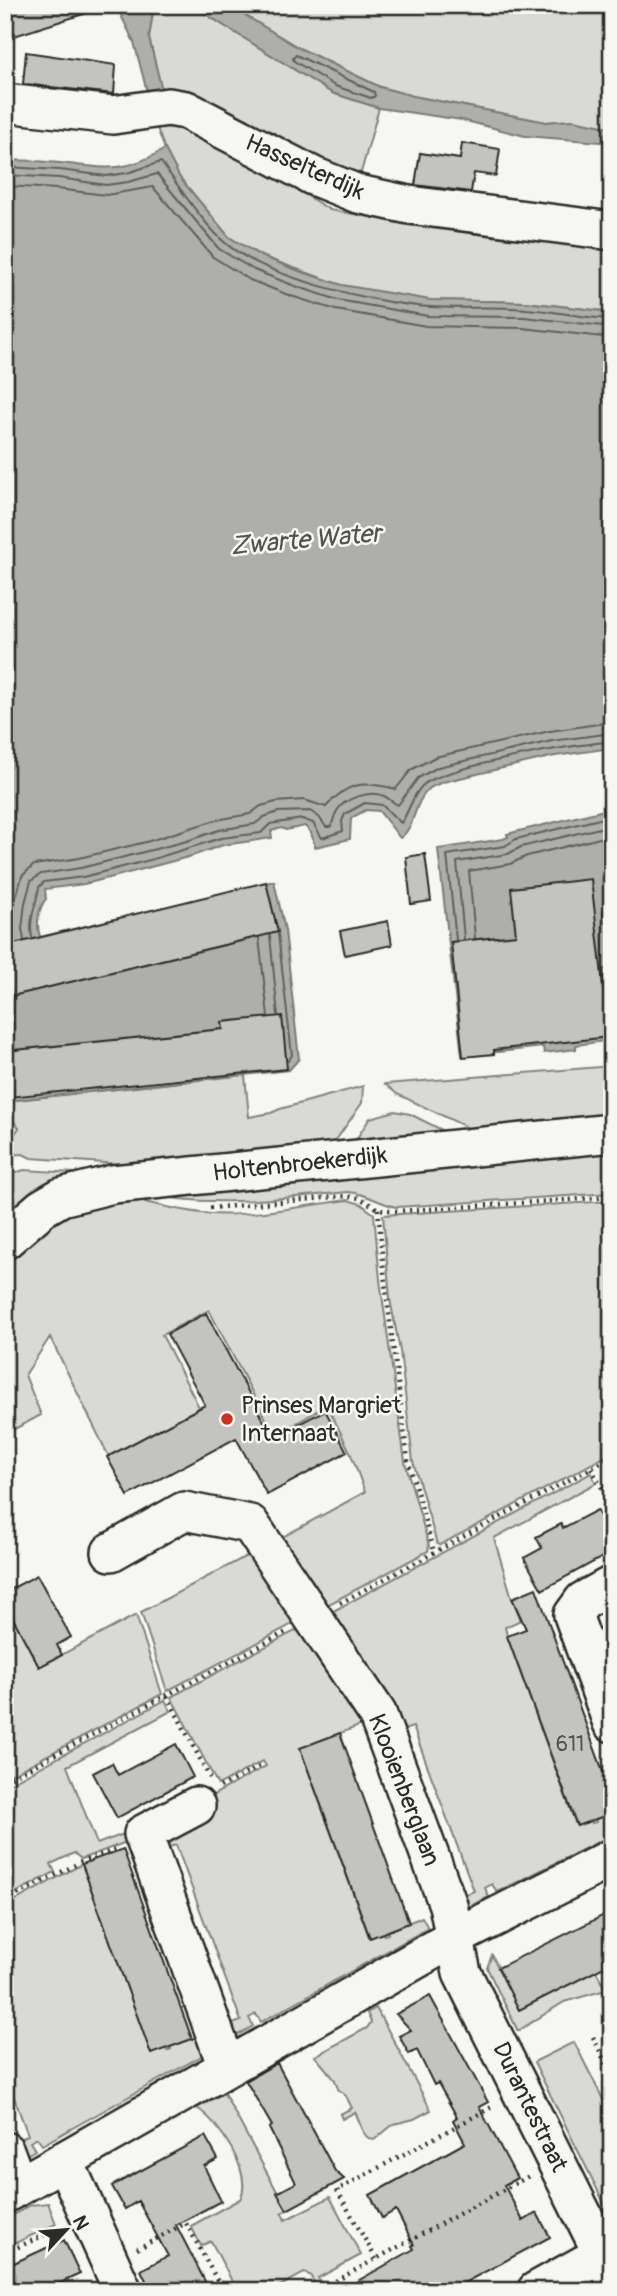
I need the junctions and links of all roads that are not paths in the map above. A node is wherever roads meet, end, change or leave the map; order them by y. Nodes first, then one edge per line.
1 (5, 103) edge
2 (612, 231) edge
3 (612, 1133) edge
4 (5, 1240) edge
5 (111, 1552) dead end
6 (612, 1585) edge
7 (612, 1723) edge
8 (196, 1806) dead end
9 (612, 1858) edge
10 (454, 1938) junction
11 (227, 2067) junction
12 (5, 2151) edge
13 (64, 2160) junction
14 (12, 2190) edge
15 (609, 2259) edge
16 (117, 2277) edge
17 (536, 2291) edge

1 - 2 street, Hasselterdijk
3 - 4 street, Holtenbroekerdijk
5 - 10 street, Klooienberglaan
6 - 7 street
8 - 11 street
9 - 10 street
10 - 11 street
10 - 15 street, Durantestraat
11 - 13 street
12 - 14 street
13 - 14 street
13 - 16 street
15 - 17 street

